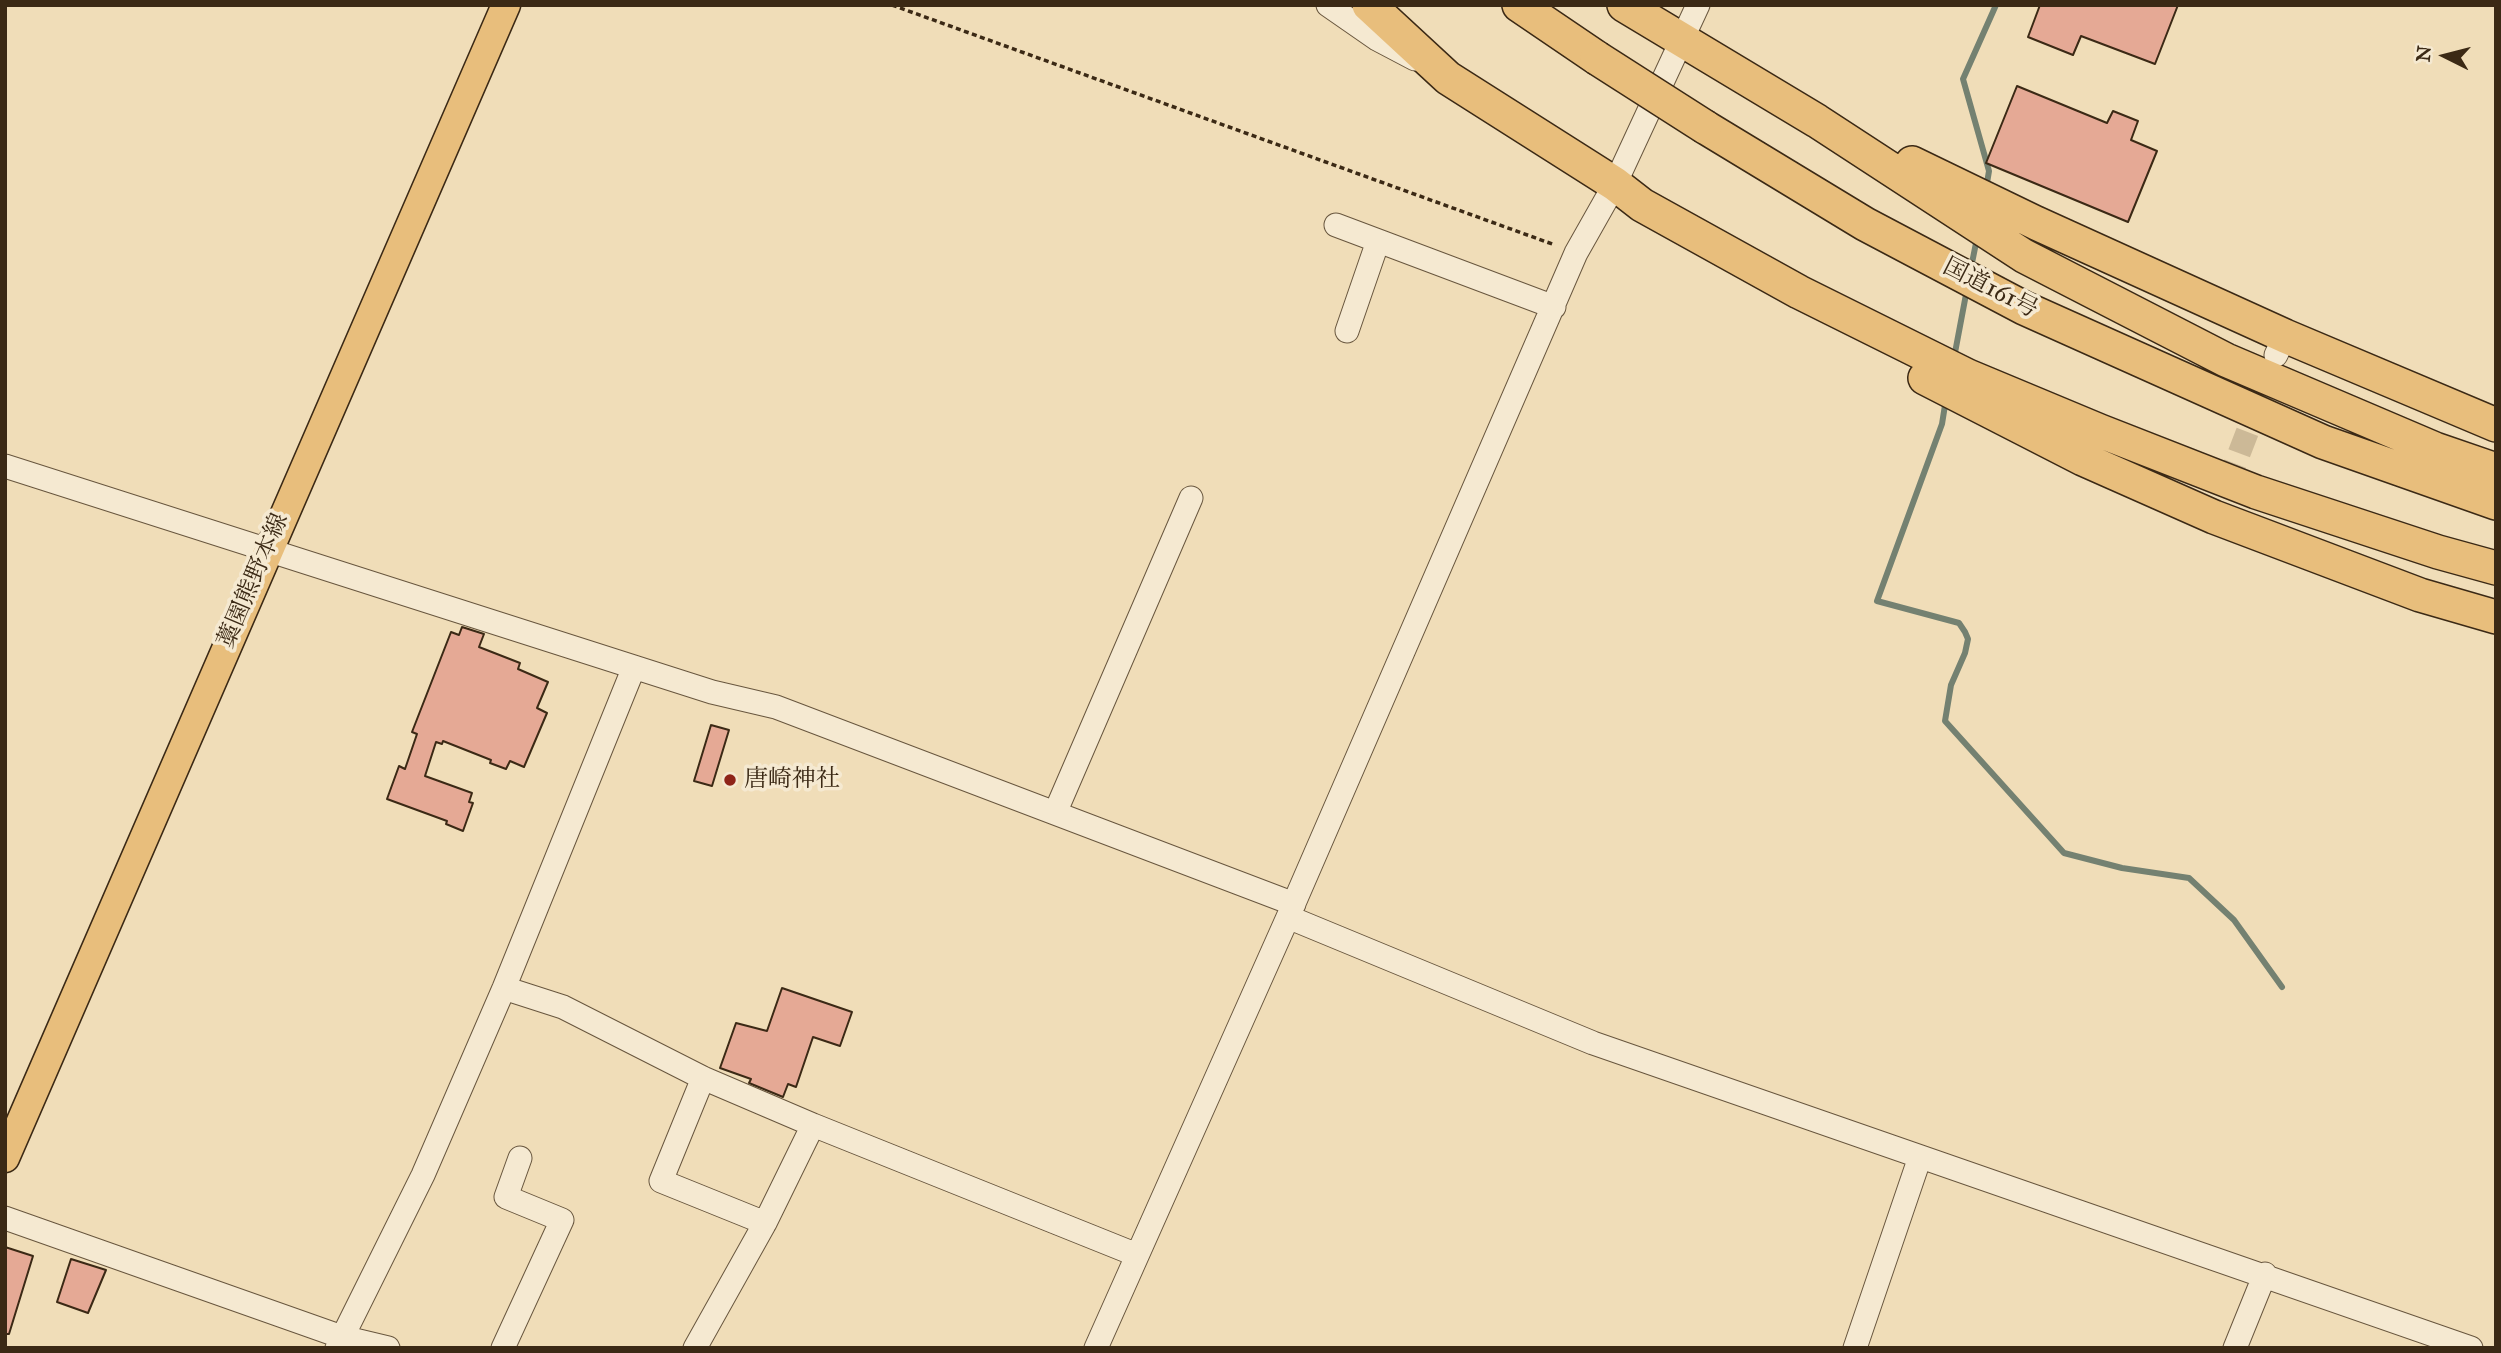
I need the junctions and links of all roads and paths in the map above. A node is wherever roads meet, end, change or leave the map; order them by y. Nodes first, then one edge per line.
1 (506, 5) edge
2 (892, 5) edge
3 (1328, 5) edge
4 (1369, 5) edge
5 (1519, 5) edge
6 (1624, 5) edge
7 (1698, 5) edge
8 (1684, 41) junction
9 (1448, 78) junction
10 (1615, 184) junction
11 (1982, 212) junction
12 (1336, 225) dead end
13 (1378, 241) junction
14 (1576, 253) junction
15 (1555, 307) junction
16 (1348, 331) dead end
17 (1953, 381) junction
18 (2496, 425) edge
19 (5, 466) edge
20 (2496, 470) edge
21 (2227, 485) tunnel mouth
22 (1191, 498) dead end
23 (2496, 503) edge
24 (2214, 517) junction
25 (268, 549) junction
26 (2496, 568) edge
27 (2496, 617) edge
28 (634, 667) junction
29 (1055, 813) junction
30 (1291, 911) junction
31 (504, 988) junction
32 (703, 1078) junction
33 (813, 1125) junction
34 (1920, 1157) junction
35 (5, 1158) edge
36 (520, 1158) dead end
37 (5, 1218) edge
38 (765, 1223) junction
39 (1137, 1255) junction
40 (2264, 1274) junction
41 (339, 1342) edge
42 (388, 1348) edge
43 (502, 1348) edge
44 (695, 1348) edge
45 (1096, 1348) edge
46 (1855, 1348) edge
47 (2235, 1348) edge
48 (2471, 1348) edge

1 - 25 main road, 藁園熊野本線
2 - 14 path
3 - 9 street
4 - 9 highway
5 - 23 highway, 国道161号, bridge
6 - 8 highway
7 - 8 street
8 - 10 street
8 - 11 highway
9 - 10 highway
10 - 14 street
10 - 17 highway
11 - 18 highway
11 - 20 highway
12 - 13 street
13 - 15 street
13 - 16 street
14 - 15 street
15 - 30 street
17 - 24 highway
17 - 26 highway
19 - 25 street
21 - 24 street
22 - 29 street
24 - 27 highway
25 - 28 street
25 - 35 main road, 藁園熊野本線
28 - 29 street
28 - 31 street
29 - 30 street
30 - 34 street
30 - 39 street
31 - 32 street
31 - 41 street
32 - 33 street
32 - 38 street
33 - 38 street
33 - 39 street
34 - 40 street
34 - 46 street
36 - 43 street
37 - 41 street
38 - 44 street
39 - 45 street
40 - 47 street
40 - 48 street
41 - 42 street

